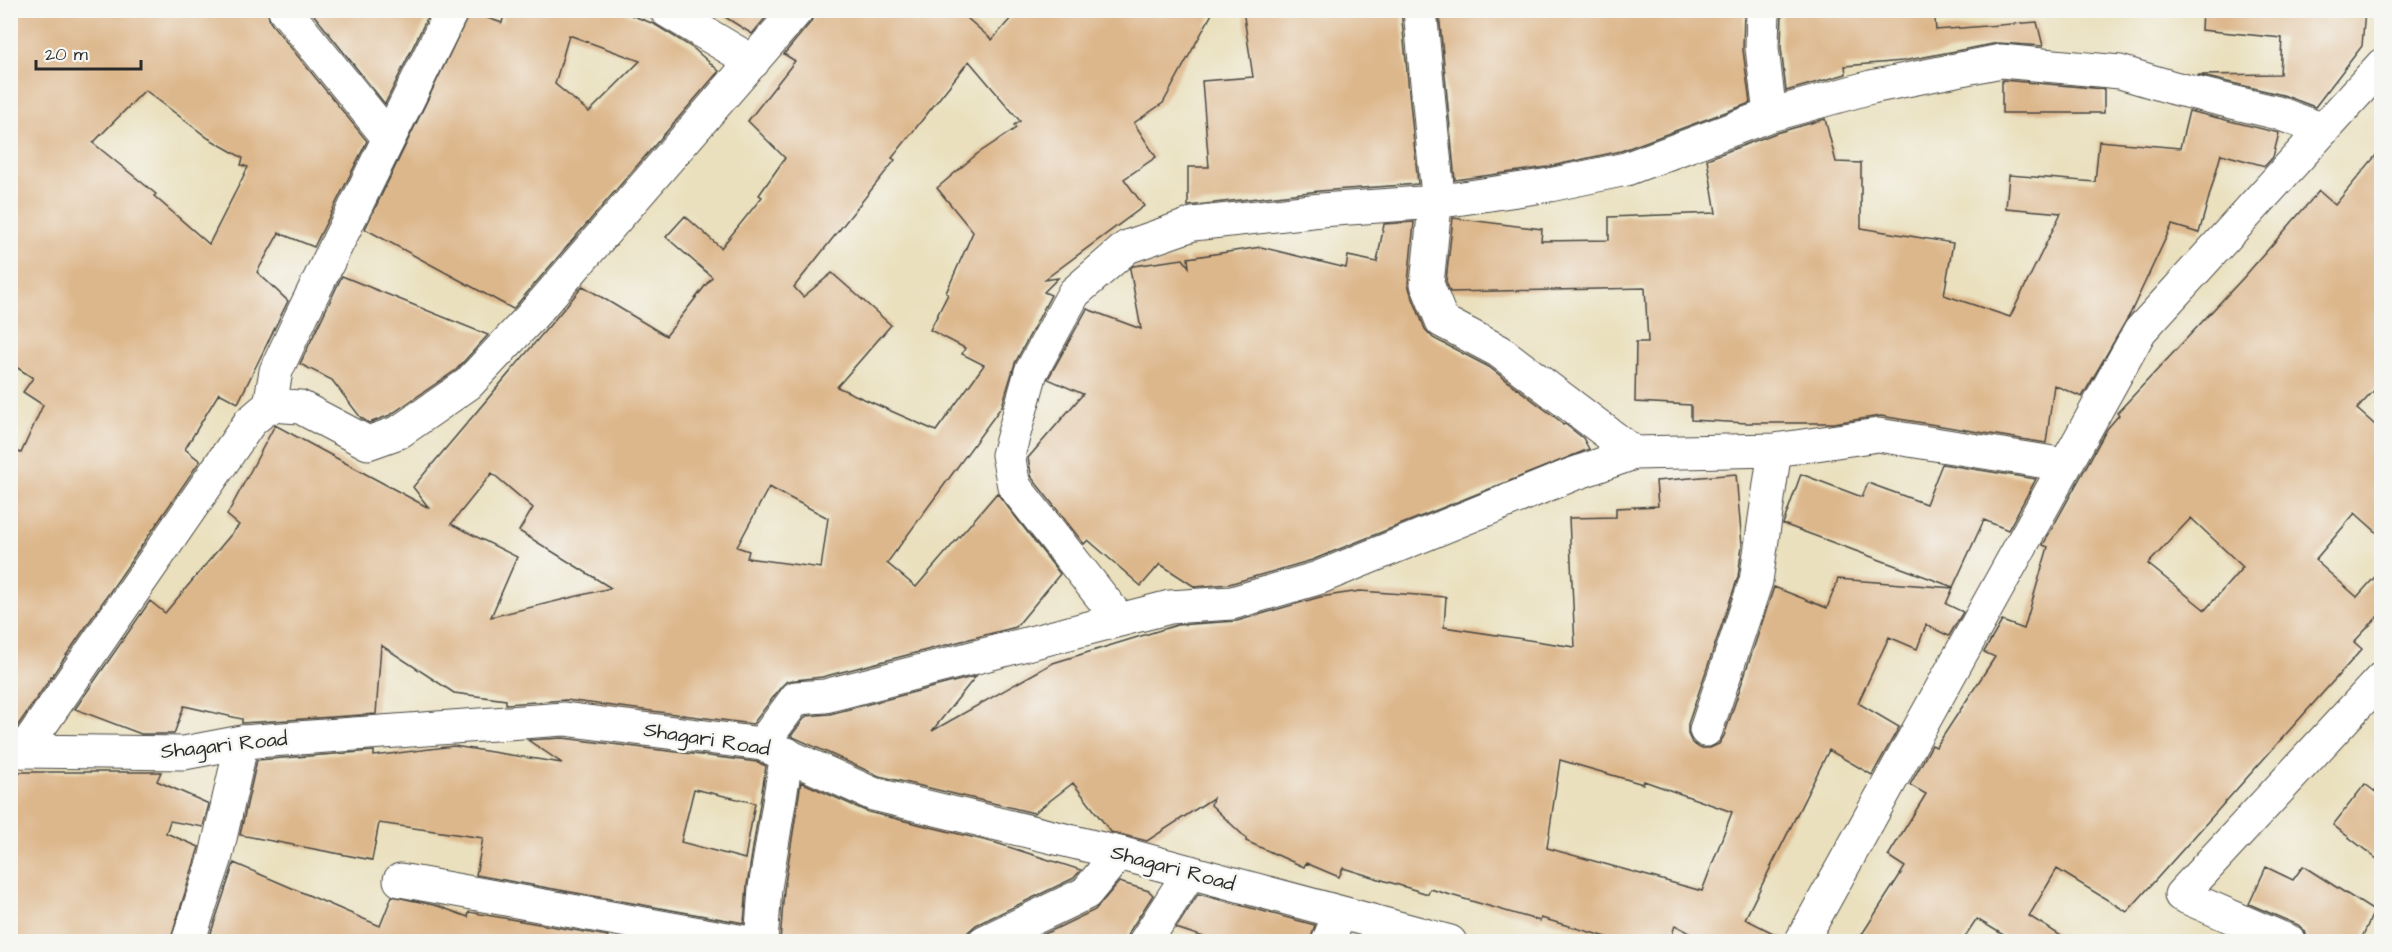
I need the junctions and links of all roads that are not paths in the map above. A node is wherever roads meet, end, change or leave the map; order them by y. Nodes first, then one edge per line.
1 (285, 10) edge
2 (452, 10) edge
3 (666, 10) edge
4 (797, 10) edge
5 (1420, 10) edge
6 (1762, 10) edge
7 (753, 62) junction
8 (2382, 65) edge
9 (1770, 115) junction
10 (2323, 130) junction
11 (388, 137) junction
12 (1436, 202) junction
13 (270, 405) junction
14 (1775, 450) junction
15 (1634, 453) junction
16 (2065, 465) junction
17 (1119, 619) junction
18 (2382, 678) edge
19 (1706, 730) dead end
20 (242, 742) junction
21 (775, 749) junction
22 (17, 750) edge
23 (1119, 853) junction
24 (1191, 872) junction
25 (400, 880) dead end
26 (1334, 927) edge
27 (188, 942) edge
28 (744, 942) edge
29 (761, 942) edge
30 (984, 942) edge
31 (1145, 942) edge
32 (1450, 942) edge
33 (1801, 942) edge
34 (2290, 942) edge

1 - 11 street
2 - 11 street
3 - 7 street
4 - 7 street
5 - 12 street
6 - 9 street
7 - 13 street
8 - 10 street
9 - 10 street
9 - 12 street
10 - 16 street
11 - 13 street
12 - 15 street
12 - 17 street
13 - 22 street
14 - 15 street
14 - 16 street
14 - 19 street
15 - 17 street
16 - 33 street
17 - 21 street
18 - 34 street
20 - 21 street, Shagari Road
20 - 22 street, Shagari Road
20 - 27 street
21 - 23 street, Shagari Road
21 - 29 street
23 - 24 street, Shagari Road
23 - 30 street
24 - 26 street, Shagari Road
24 - 31 street
25 - 28 street
26 - 32 street, Shagari Road

